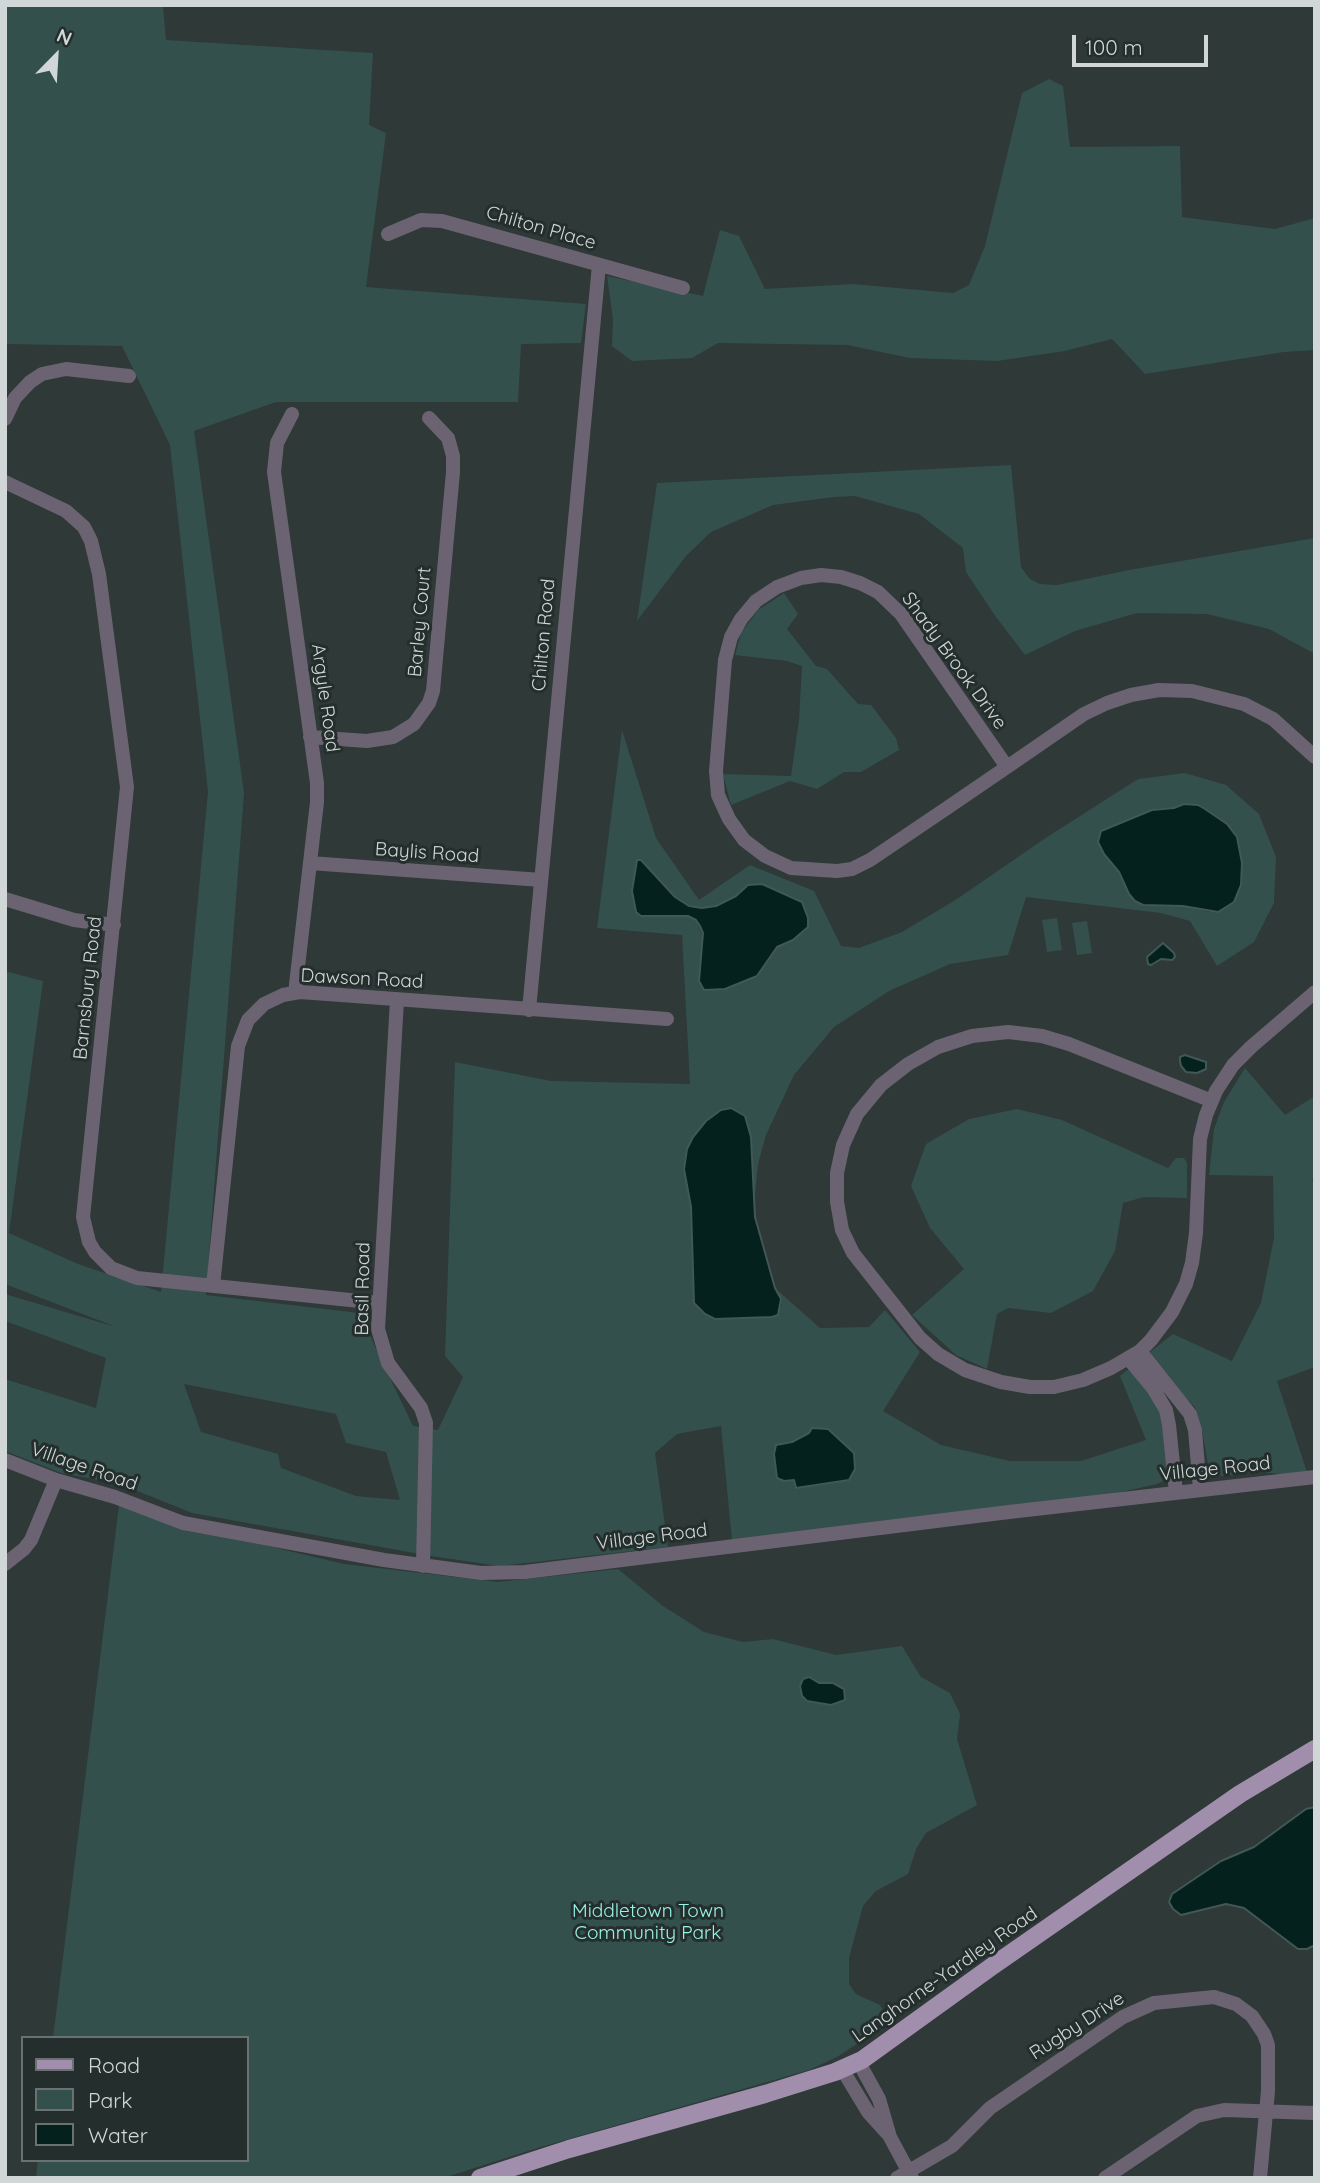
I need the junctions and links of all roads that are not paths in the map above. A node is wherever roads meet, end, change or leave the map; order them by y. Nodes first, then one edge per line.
1 (388, 234) dead end
2 (599, 265) junction
3 (683, 288) dead end
4 (129, 376) dead end
5 (292, 414) dead end
6 (429, 418) dead end
7 (5, 419) edge
8 (5, 482) edge
9 (310, 737) junction
10 (1315, 757) edge
11 (1007, 767) junction
12 (310, 863) junction
13 (541, 880) junction
14 (5, 899) edge
15 (114, 925) junction
16 (1315, 992) edge
17 (295, 993) junction
18 (397, 1000) junction
19 (529, 1010) junction
20 (667, 1019) dead end
21 (1212, 1101) junction
22 (214, 1286) junction
23 (379, 1303) junction
24 (1134, 1355) junction
25 (5, 1460) edge
26 (1315, 1477) edge
27 (56, 1480) junction
28 (1200, 1490) junction
29 (1176, 1493) junction
30 (5, 1563) edge
31 (424, 1566) junction
32 (1315, 1749) edge
33 (850, 2065) junction
34 (1266, 2112) junction
35 (1314, 2115) edge
36 (504, 2174) edge
37 (906, 2175) edge
38 (480, 2178) edge
39 (1105, 2178) edge
40 (1260, 2178) edge

1 - 2 street, Chilton Place
2 - 3 street, Chilton Place
2 - 13 street, Chilton Road
4 - 7 street
5 - 9 street, Argyle Road
6 - 9 street, Barley Court
8 - 15 street, Barnsbury Road
9 - 12 street, Argyle Road
10 - 11 street, Shady Brook Drive
11 - 11 street, Shady Brook Drive
12 - 13 street, Baylis Road
12 - 17 street, Argyle Road
13 - 19 street, Chilton Road
14 - 15 street
15 - 22 street, Barnsbury Road
16 - 21 street
17 - 18 street, Dawson Road
17 - 22 street, Dawson Road
18 - 19 street, Dawson Road
18 - 23 street, Basil Road
19 - 20 street, Dawson Road
21 - 24 street
21 - 24 street
22 - 23 street, Barnsbury Road
23 - 31 street, Basil Road
24 - 28 street
24 - 29 street
25 - 27 street, Village Road
26 - 28 street, Village Road
27 - 30 street
27 - 31 street, Village Road
28 - 29 street, Village Road
29 - 31 street, Village Road
32 - 33 main road, Langhorne-Yardley Road
33 - 36 main road, Langhorne-Yardley Road
33 - 37 street
34 - 35 street
34 - 37 street, Rugby Drive
34 - 39 street
34 - 40 street, Rugby Drive
36 - 38 main road, Langhorne-Yardley Road

